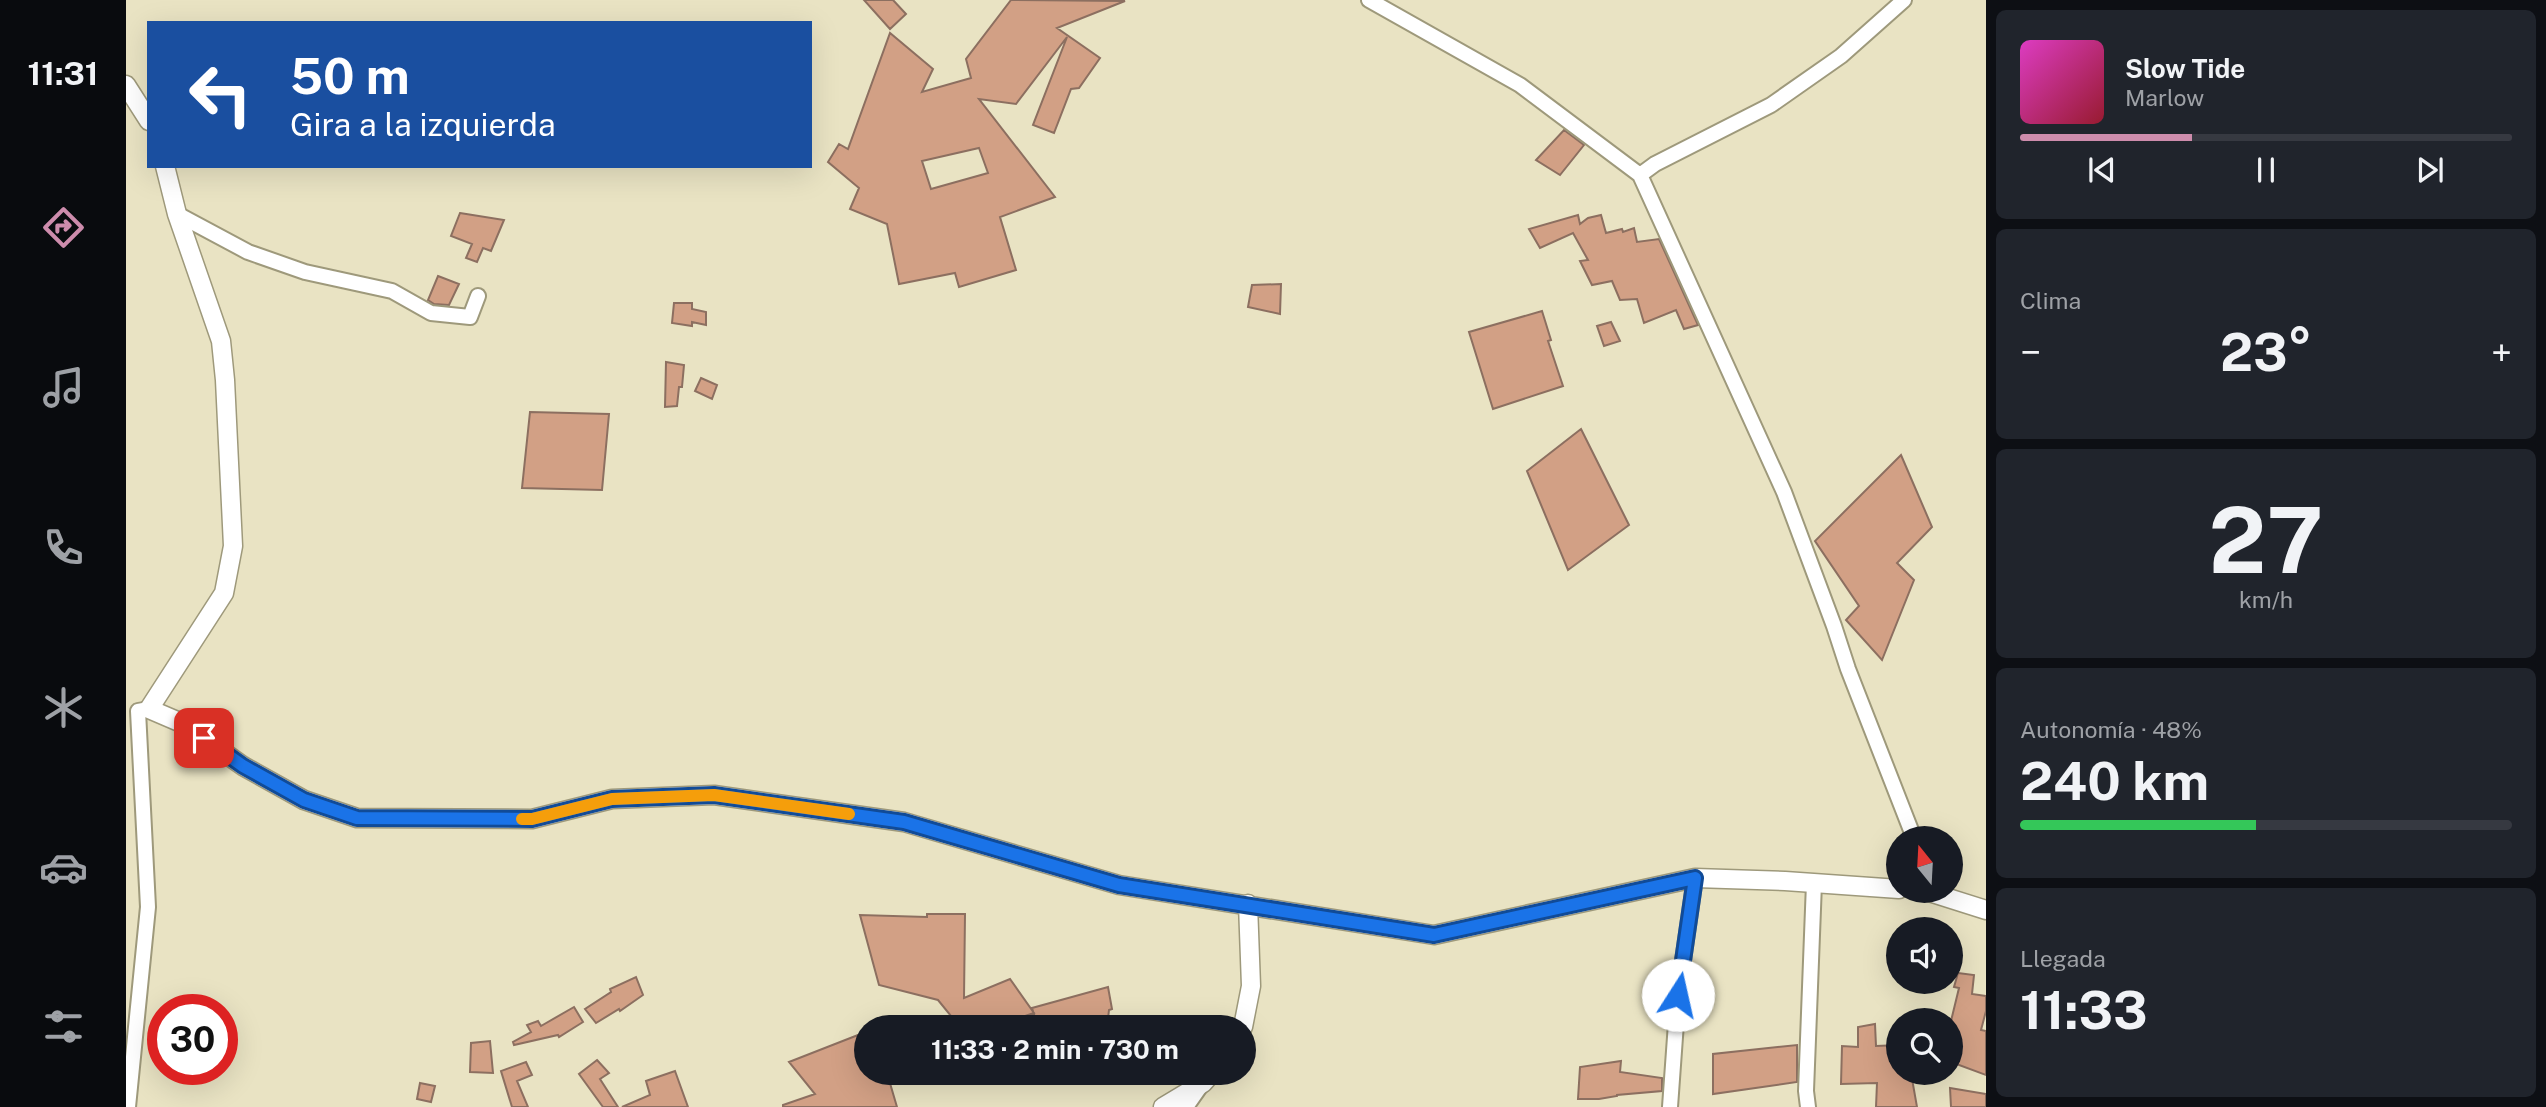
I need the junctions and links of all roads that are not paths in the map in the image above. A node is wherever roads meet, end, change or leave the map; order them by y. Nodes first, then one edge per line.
1 (1369, 0) edge
2 (1904, 0) edge
3 (126, 85) edge
4 (147, 118) edge
5 (166, 168) edge
6 (1640, 175) junction
7 (177, 214) junction
8 (478, 296) dead end
9 (138, 709) edge
10 (1909, 826) edge
11 (1695, 878) junction
12 (1814, 883) junction
13 (1886, 888) edge
14 (1964, 903) edge
15 (1248, 904) junction
16 (1986, 910) edge
17 (1245, 1015) edge
18 (1196, 1085) edge
19 (1202, 1085) edge
20 (128, 1107) edge
21 (1163, 1107) edge
22 (1186, 1107) edge
23 (1670, 1107) edge
24 (1808, 1107) edge

1 - 6 street
2 - 6 street
3 - 4 street
5 - 7 street
6 - 10 street
7 - 8 street
7 - 9 street
9 - 15 street
9 - 20 street
11 - 12 street
11 - 15 street
11 - 23 street
12 - 13 street
12 - 24 street
14 - 16 street
15 - 17 street
18 - 21 street
19 - 22 street

